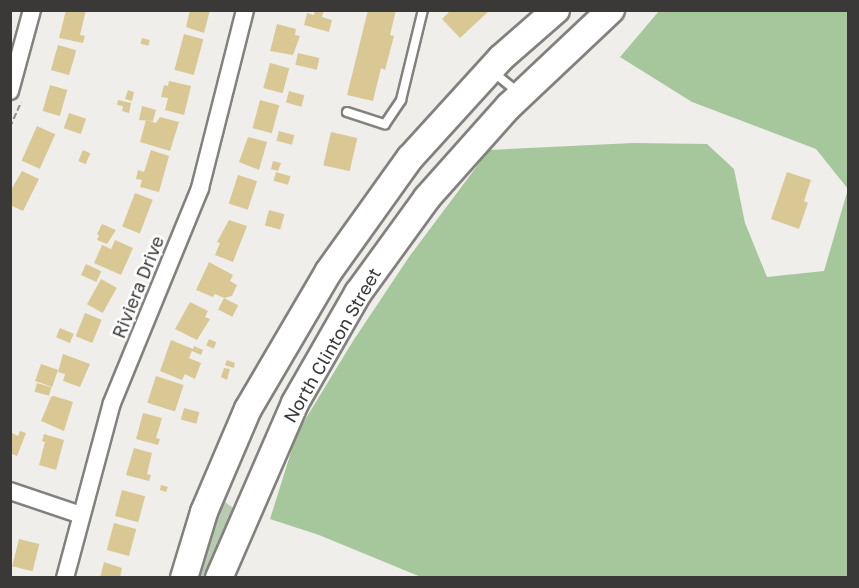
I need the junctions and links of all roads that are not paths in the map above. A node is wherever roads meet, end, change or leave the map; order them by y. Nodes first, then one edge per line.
1 (32, 10) edge
2 (245, 10) edge
3 (423, 10) edge
4 (556, 10) edge
5 (611, 10) edge
6 (491, 69) junction
7 (10, 91) edge
8 (521, 94) junction
9 (347, 112) dead end
10 (10, 491) edge
11 (81, 515) junction
12 (65, 578) edge
13 (184, 578) edge
14 (219, 578) edge

1 - 7 street
2 - 11 street, Riviera Drive
3 - 9 lane
4 - 6 main road, North Clinton Street
5 - 8 main road, North Clinton Street
6 - 8 lane
6 - 13 main road, North Clinton Street
8 - 14 main road, North Clinton Street
10 - 11 street
11 - 12 street, Riviera Drive

